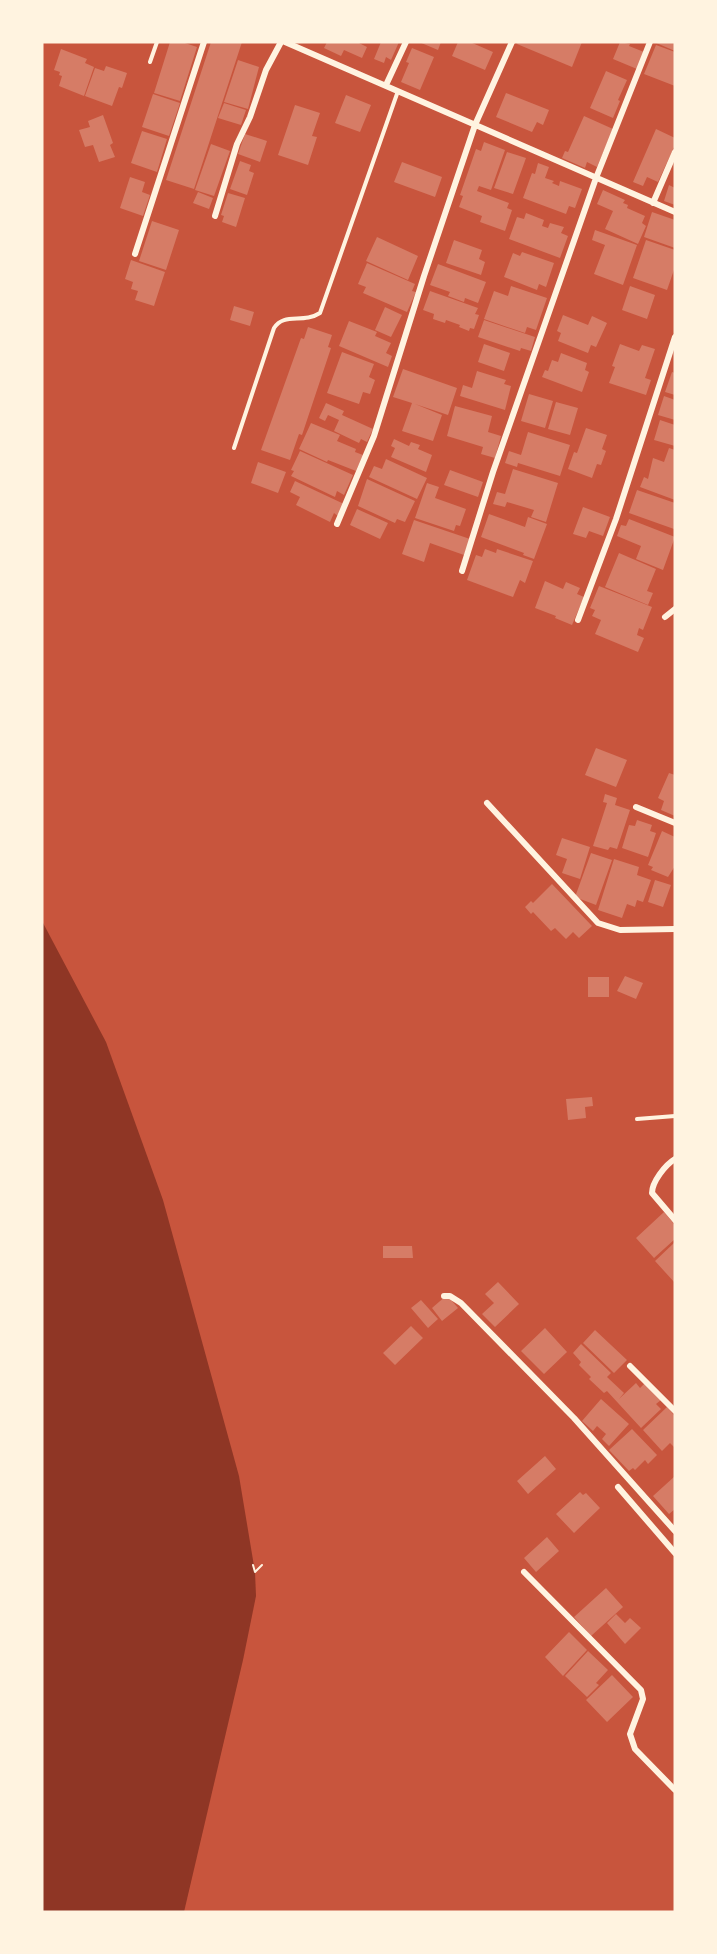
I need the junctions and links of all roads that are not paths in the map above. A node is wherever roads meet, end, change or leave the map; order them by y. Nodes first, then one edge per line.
1 (157, 42) edge
2 (204, 42) edge
3 (280, 42) edge
4 (285, 42) edge
5 (406, 42) edge
6 (512, 42) edge
7 (650, 42) edge
8 (150, 62) dead end
9 (386, 85) junction
10 (399, 90) junction
11 (475, 125) junction
12 (675, 152) edge
13 (596, 178) junction
14 (653, 203) junction
15 (675, 212) edge
16 (215, 216) dead end
17 (135, 254) dead end
18 (675, 337) edge
19 (234, 448) dead end
20 (337, 524) dead end
21 (462, 571) dead end
22 (675, 609) edge
23 (665, 616) dead end
24 (578, 620) dead end
25 (487, 803) dead end
26 (636, 807) dead end
27 (675, 823) edge
28 (675, 929) edge
29 (675, 1116) edge
30 (637, 1119) dead end
31 (675, 1159) edge
32 (675, 1220) edge
33 (444, 1296) dead end
34 (630, 1366) dead end
35 (675, 1411) edge
36 (618, 1487) dead end
37 (675, 1531) edge
38 (675, 1553) edge
39 (524, 1572) dead end
40 (675, 1790) edge

1 - 8 lane
2 - 17 street
3 - 16 street
4 - 9 street
5 - 9 street
6 - 11 street
7 - 13 street
9 - 10 street
10 - 11 street
10 - 19 lane
11 - 13 street
11 - 20 street
12 - 14 street
13 - 14 street
13 - 21 street
14 - 15 street
18 - 24 street
22 - 23 street
25 - 28 street
26 - 27 street
29 - 30 lane
31 - 32 street
33 - 37 street
34 - 35 street
36 - 38 street
39 - 40 street

